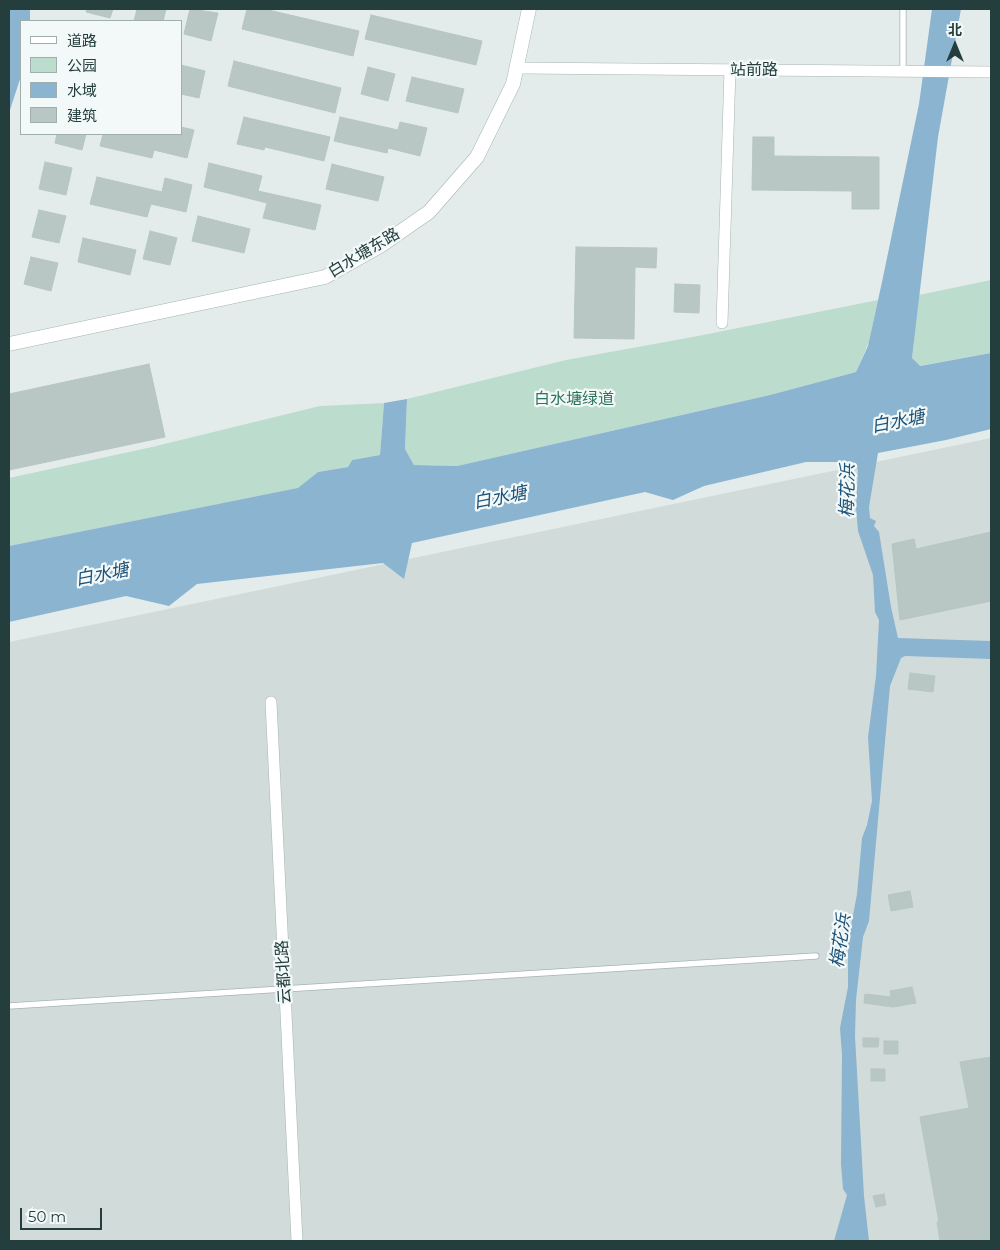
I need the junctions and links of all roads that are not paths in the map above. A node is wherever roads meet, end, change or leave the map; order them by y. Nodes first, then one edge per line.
1 (529, 9) edge
2 (903, 9) edge
3 (516, 68) junction
4 (730, 70) junction
5 (903, 71) junction
6 (991, 72) edge
7 (722, 323) dead end
8 (9, 344) edge
9 (271, 702) dead end
10 (816, 956) dead end
11 (285, 988) junction
12 (9, 1006) edge
13 (297, 1241) edge

1 - 3 street, 白水塘东路
2 - 5 lane
3 - 4 street, 站前路
3 - 8 street, 白水塘东路
4 - 5 street, 站前路
4 - 7 street
5 - 6 street, 站前路
9 - 11 street, 云都北路
10 - 11 lane
11 - 12 lane
11 - 13 street, 云都北路

